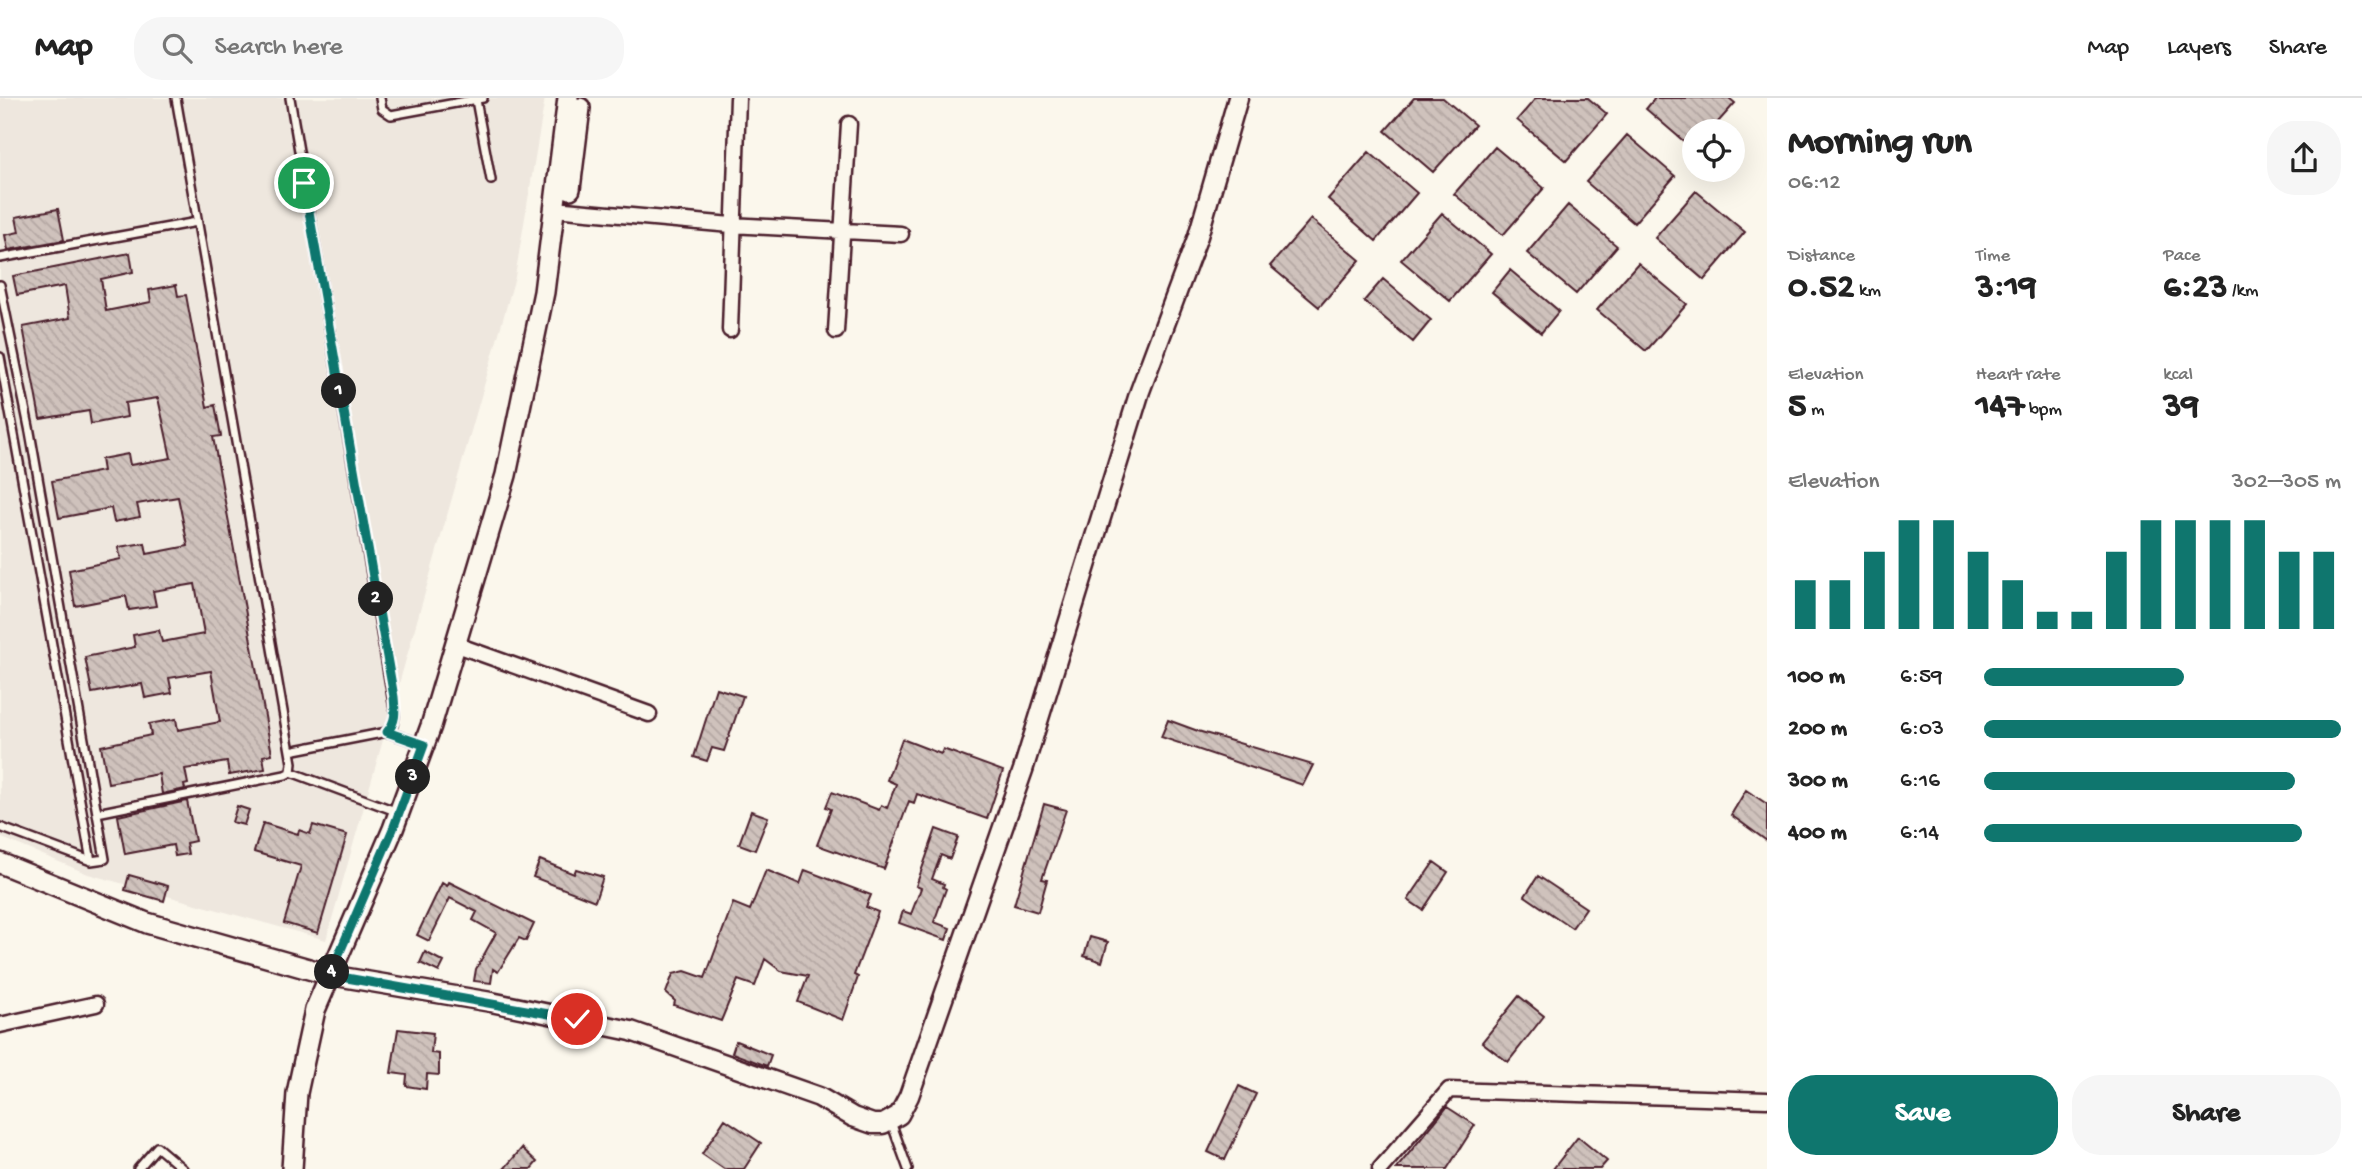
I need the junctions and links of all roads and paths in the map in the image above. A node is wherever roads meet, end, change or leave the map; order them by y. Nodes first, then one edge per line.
1 (176, 98) edge
2 (290, 98) edge
3 (380, 98) edge
4 (568, 98) edge
5 (581, 98) edge
6 (738, 98) edge
7 (1238, 98) edge
8 (480, 99) edge
9 (849, 124) dead end
10 (491, 180) dead end
11 (561, 209) junction
12 (197, 222) junction
13 (731, 225) junction
14 (841, 229) junction
15 (901, 234) dead end
16 (0, 258) edge
17 (0, 285) edge
18 (730, 330) dead end
19 (836, 331) dead end
20 (0, 357) edge
21 (457, 645) junction
22 (79, 713) junction
23 (649, 714) dead end
24 (66, 716) junction
25 (387, 732) junction
26 (419, 743) junction
27 (290, 751) junction
28 (291, 772) junction
29 (395, 811) junction
30 (97, 813) junction
31 (0, 827) edge
32 (91, 861) junction
33 (0, 863) edge
34 (330, 975) junction
35 (96, 1004) dead end
36 (0, 1025) edge
37 (1767, 1100) edge
38 (891, 1121) junction
39 (138, 1169) edge
40 (183, 1169) edge
41 (292, 1169) edge
42 (908, 1169) edge
43 (1380, 1169) edge

1 - 12 lane
2 - 25 lane
3 - 8 lane
4 - 11 main road
5 - 11 main road
6 - 13 street
7 - 38 street
8 - 10 lane
9 - 14 street
11 - 13 street
11 - 21 main road
12 - 16 lane
12 - 27 lane
13 - 14 street
13 - 18 street
14 - 15 street
14 - 19 street
17 - 22 lane
20 - 24 lane
21 - 23 street
21 - 26 main road
22 - 24 lane
22 - 30 lane
24 - 32 lane
25 - 26 lane
25 - 27 lane
26 - 29 main road
27 - 28 lane
28 - 29 lane
28 - 30 lane
29 - 34 main road
30 - 32 lane
31 - 32 lane
33 - 34 main road
34 - 38 street
34 - 41 main road
35 - 36 street
37 - 43 street
38 - 42 lane
39 - 40 lane

